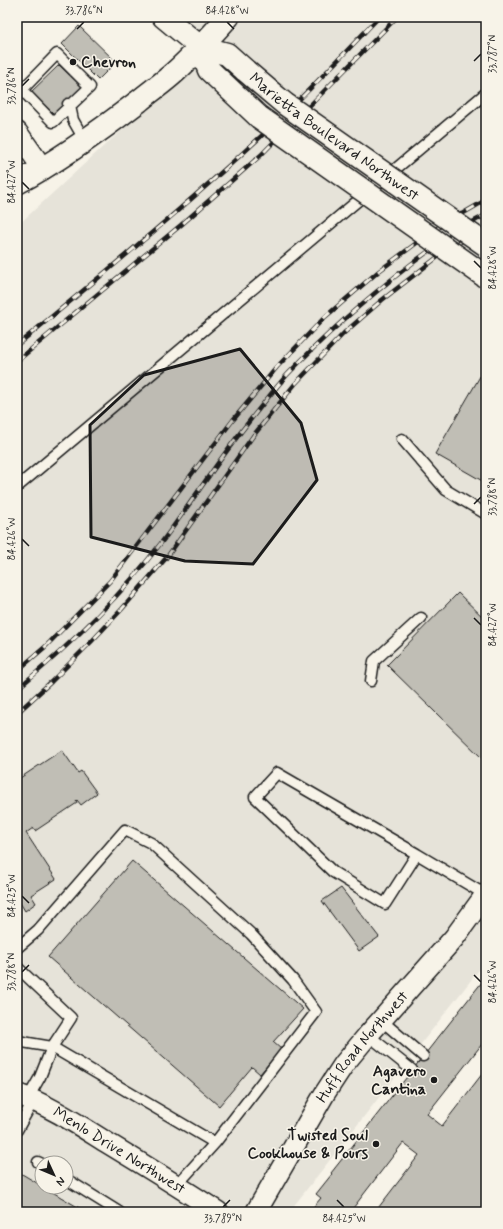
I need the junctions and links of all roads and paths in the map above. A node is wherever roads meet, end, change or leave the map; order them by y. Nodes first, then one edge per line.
1 (164, 17) edge
2 (228, 17) edge
3 (200, 48) junction
4 (19, 93) edge
5 (486, 94) edge
6 (69, 105) junction
7 (17, 132) edge
8 (85, 141) junction
9 (43, 169) junction
10 (17, 183) edge
11 (486, 245) edge
12 (486, 277) edge
13 (402, 439) dead end
14 (17, 487) edge
15 (486, 514) edge
16 (421, 618) dead end
17 (371, 681) dead end
18 (416, 854) junction
19 (486, 894) edge
20 (17, 948) edge
21 (17, 967) edge
22 (381, 1020) junction
23 (368, 1035) junction
24 (405, 1040) junction
25 (17, 1041) edge
26 (52, 1047) junction
27 (393, 1055) junction
28 (423, 1056) dead end
29 (412, 1070) dead end
30 (26, 1097) edge
31 (17, 1130) edge
32 (216, 1143) junction
33 (74, 1184) edge
34 (177, 1185) junction
35 (119, 1212) edge
36 (218, 1212) edge
37 (256, 1212) edge

1 - 3 main road, Marietta Boulevard Northwest
2 - 3 main road
3 - 8 main road
3 - 11 main road, Marietta Boulevard Northwest, bridge
3 - 12 main road, bridge
4 - 6 lane
4 - 6 lane
5 - 14 lane
6 - 8 lane
7 - 9 street
8 - 9 main road
9 - 10 main road
13 - 15 lane
16 - 17 lane
18 - 18 lane
18 - 19 lane
19 - 22 street, Huff Road Northwest
20 - 32 lane
21 - 26 lane
22 - 23 street, Huff Road Northwest
22 - 24 lane
23 - 27 lane
23 - 37 street, Huff Road Northwest
24 - 27 lane
24 - 28 lane
25 - 26 lane
26 - 30 lane
26 - 32 lane
27 - 29 lane
30 - 31 lane
30 - 34 street, Menlo Drive Northwest
32 - 34 lane
33 - 35 lane
34 - 36 street, Menlo Drive Northwest

